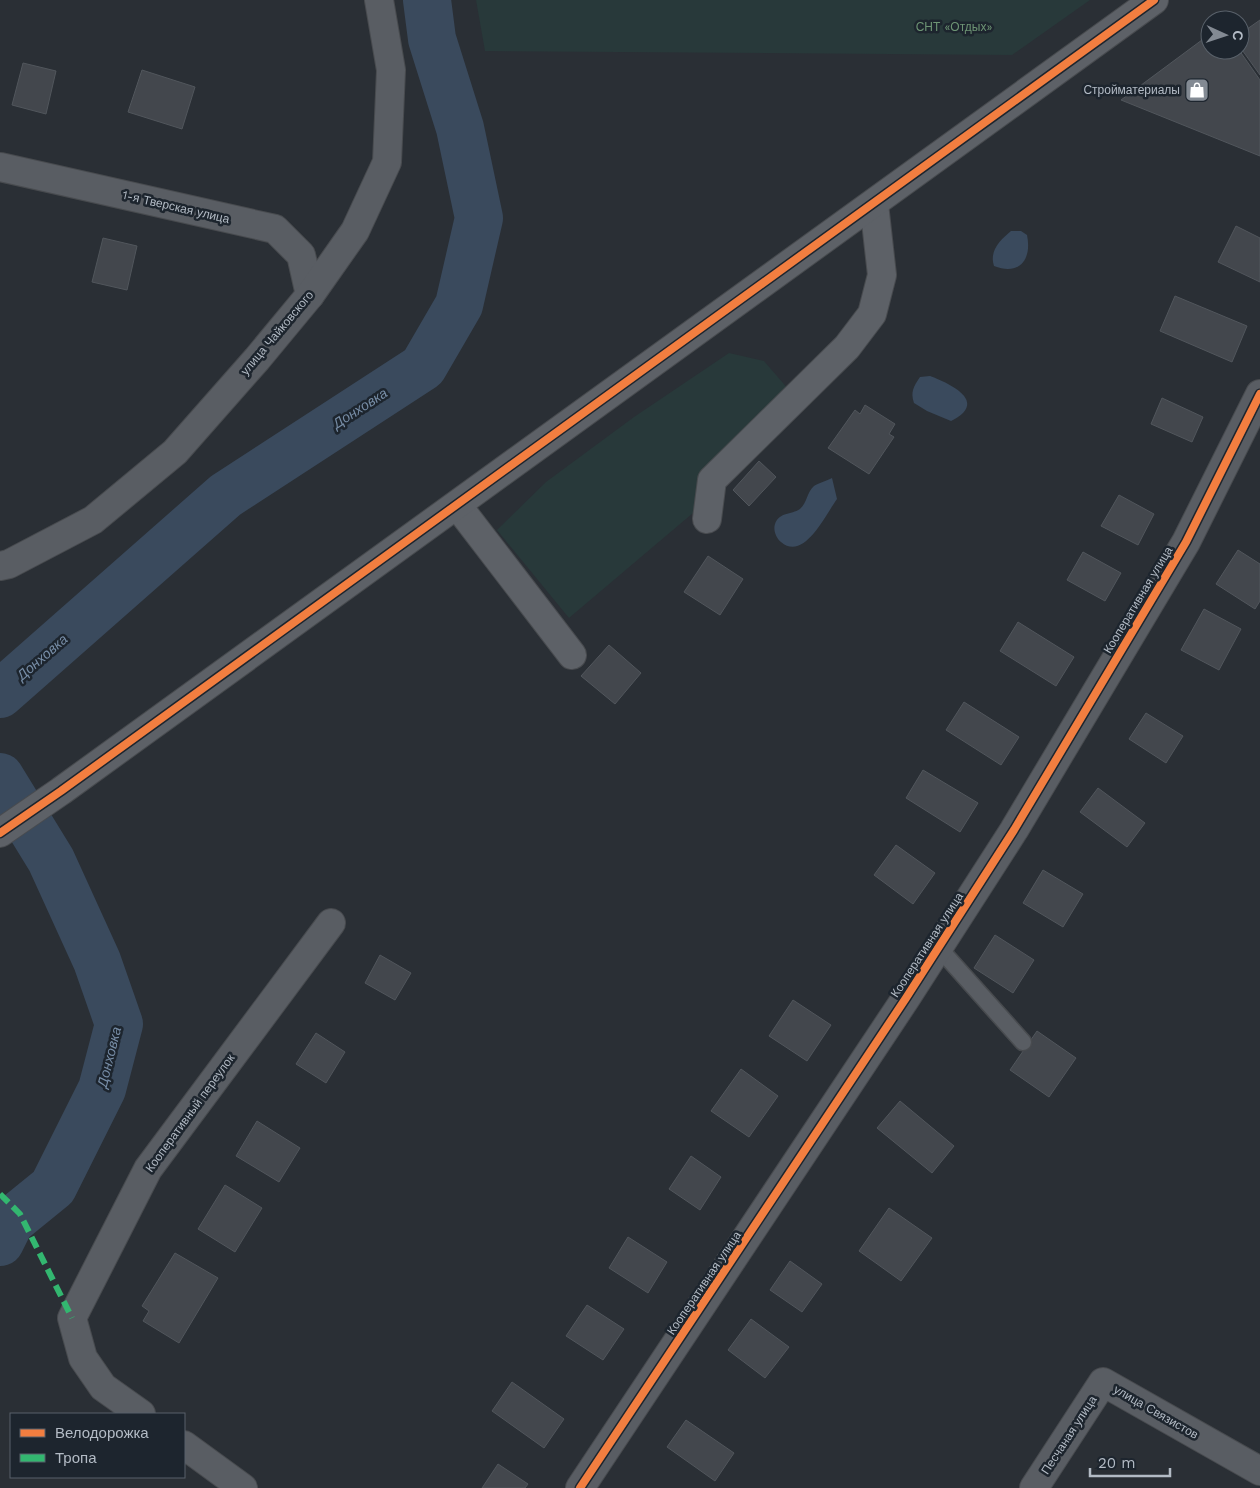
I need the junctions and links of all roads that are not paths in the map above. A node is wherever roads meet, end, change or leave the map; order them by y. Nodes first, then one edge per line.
1 (379, 0) edge
2 (1154, 0) edge
3 (0, 167) edge
4 (874, 204) junction
5 (310, 295) junction
6 (1260, 394) edge
7 (457, 505) junction
8 (707, 519) dead end
9 (0, 566) edge
10 (572, 655) dead end
11 (0, 833) edge
12 (331, 923) dead end
13 (939, 948) junction
14 (1023, 1042) dead end
15 (1103, 1382) joint
16 (140, 1413) edge
17 (185, 1446) edge
18 (1260, 1471) edge
19 (243, 1488) edge
20 (580, 1488) edge
21 (1034, 1488) edge

1 - 5 street, улица Чайковского
2 - 4 street
3 - 5 street, 1-я Тверская улица
4 - 7 street
4 - 8 street
5 - 9 street, улица Чайковского
6 - 13 street, Кооперативная улица
7 - 10 street
7 - 11 street
12 - 16 street, Кооперативный переулок
13 - 14 lane
13 - 20 street, Кооперативная улица
15 - 18 street, улица Связистов
15 - 21 street, Песчаная улица
17 - 19 street

